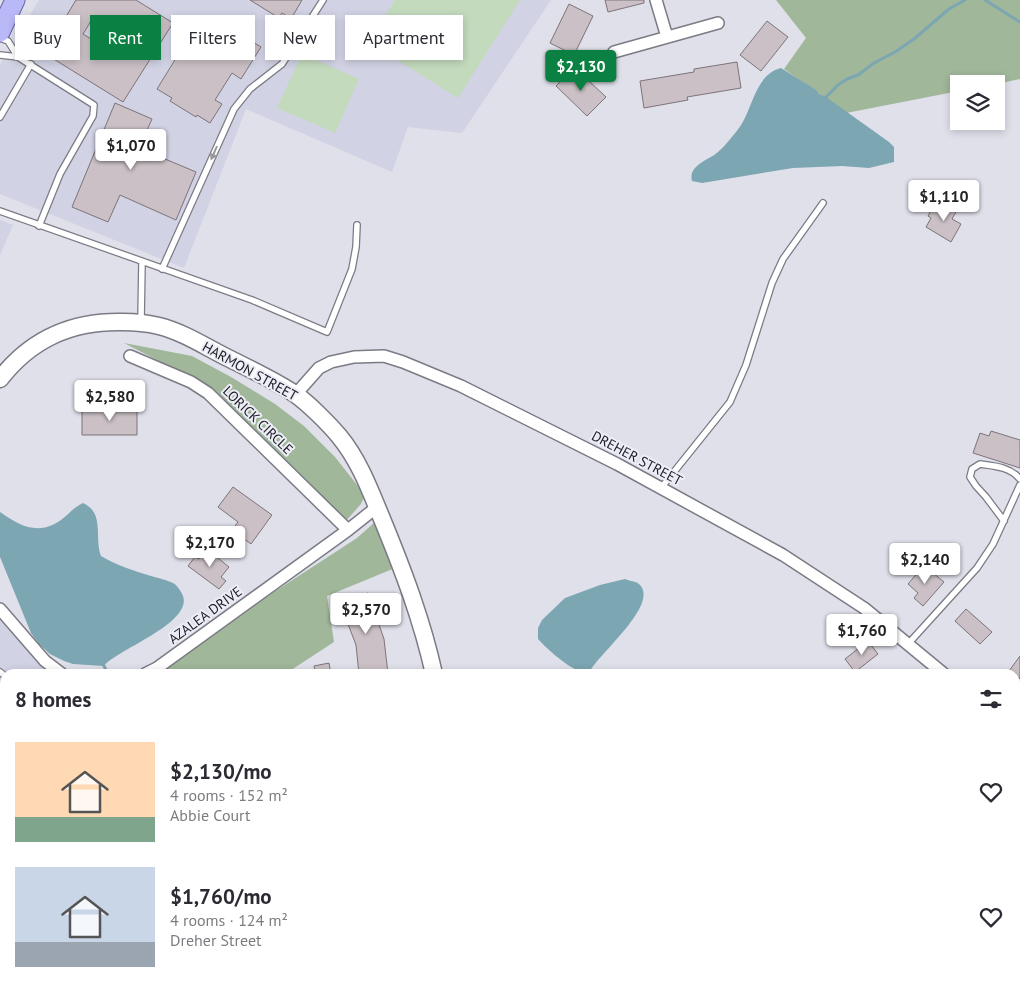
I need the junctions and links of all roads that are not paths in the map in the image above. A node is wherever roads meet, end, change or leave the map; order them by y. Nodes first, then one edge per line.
1 (15, 0) edge
2 (323, 0) edge
3 (656, 0) edge
4 (718, 23) dead end
5 (0, 32) edge
6 (667, 37) junction
7 (15, 52) edge
8 (614, 52) dead end
9 (0, 55) edge
10 (15, 57) edge
11 (24, 60) edge
12 (31, 64) junction
13 (0, 117) edge
14 (823, 203) dead end
15 (0, 211) edge
16 (40, 226) junction
17 (357, 226) dead end
18 (142, 262) junction
19 (162, 269) junction
20 (141, 322) junction
21 (130, 356) dead end
22 (0, 379) edge
23 (296, 394) junction
24 (1020, 479) edge
25 (1020, 485) edge
26 (661, 488) junction
27 (377, 507) junction
28 (1004, 521) junction
29 (348, 530) junction
30 (1, 613) edge
31 (908, 644) junction
32 (55, 669) edge
33 (155, 669) edge
34 (433, 669) edge
35 (938, 669) edge

1 - 5 main road
2 -> 19 lane
3 - 6 street
4 - 6 street
5 - 7 lane
6 - 8 street
9 - 10 lane
11 - 12 lane
12 - 13 lane
12 - 16 lane
14 - 26 lane
15 - 16 lane
16 - 18 lane
17 - 19 lane
18 - 19 lane
18 - 20 lane
20 - 22 street, HARMON STREET
20 - 23 street, HARMON STREET
21 - 29 street, LORICK CIRCLE
23 - 26 street, DREHER STREET
23 - 27 street, HARMON STREET
24 - 28 lane
25 - 28 lane
26 - 31 street, DREHER STREET
27 - 29 street, AZALEA DRIVE
27 - 34 street, HARMON STREET
28 - 31 lane
29 - 33 street, AZALEA DRIVE
30 - 32 street
31 - 35 street, DREHER STREET

